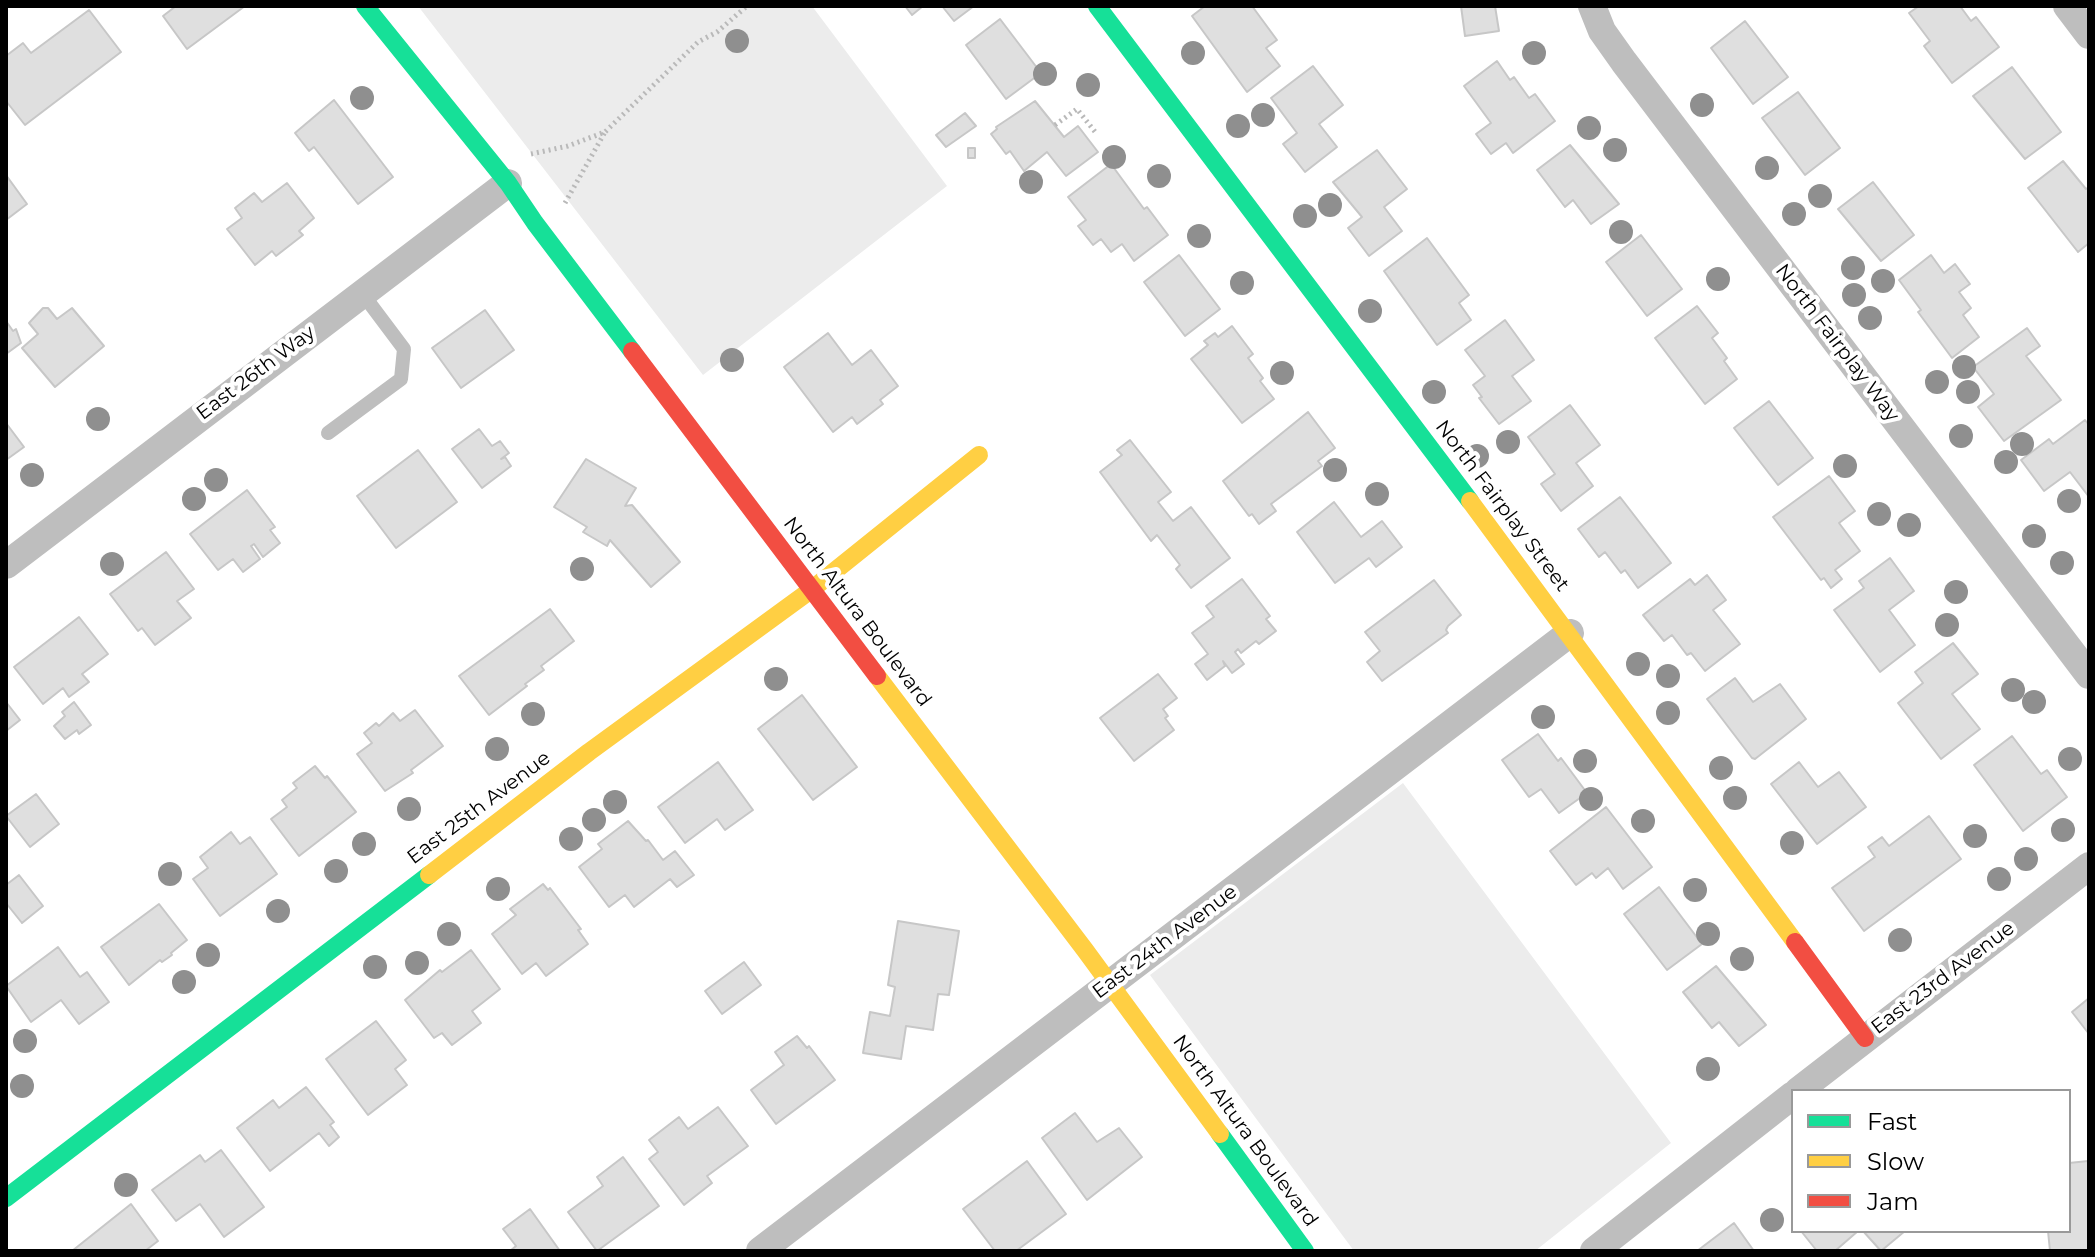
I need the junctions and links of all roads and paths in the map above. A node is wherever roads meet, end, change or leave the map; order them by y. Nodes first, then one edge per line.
1 (365, 6) edge
2 (747, 6) edge
3 (1097, 6) edge
4 (1592, 6) edge
5 (2067, 6) edge
6 (2089, 35) edge
7 (1055, 125) dead end
8 (605, 132) junction
9 (1096, 133) dead end
10 (499, 172) junction
11 (535, 223) junction
12 (362, 293) junction
13 (328, 433) dead end
14 (979, 455) dead end
15 (6, 565) edge
16 (811, 590) junction
17 (1570, 633) junction
18 (2089, 675) edge
19 (2089, 866) edge
20 (1110, 984) junction
21 (1865, 1038) junction
22 (1800, 1089) edge
23 (1791, 1096) edge
24 (6, 1198) edge
25 (760, 1251) edge
26 (1305, 1251) edge
27 (1594, 1251) edge

1 - 10 street, North Altura Boulevard
2 - 8 path
3 - 17 street, North Fairplay Street
4 - 18 street, North Fairplay Way
5 - 6 street
7 - 9 path
8 - 10 path
8 - 11 path
10 - 11 street, North Altura Boulevard
10 - 12 street, East 26th Way
11 - 16 street, North Altura Boulevard
12 - 13 lane
12 - 15 street, East 26th Way
14 - 16 street, East 25th Avenue
16 - 20 street, North Altura Boulevard
16 - 24 street, East 25th Avenue
17 - 20 street, East 24th Avenue
17 - 21 street, North Fairplay Street
19 - 21 street, East 23rd Avenue
20 - 25 street, East 24th Avenue
20 - 26 street, North Altura Boulevard
21 - 22 street, East 23rd Avenue
23 - 27 street, East 23rd Avenue

